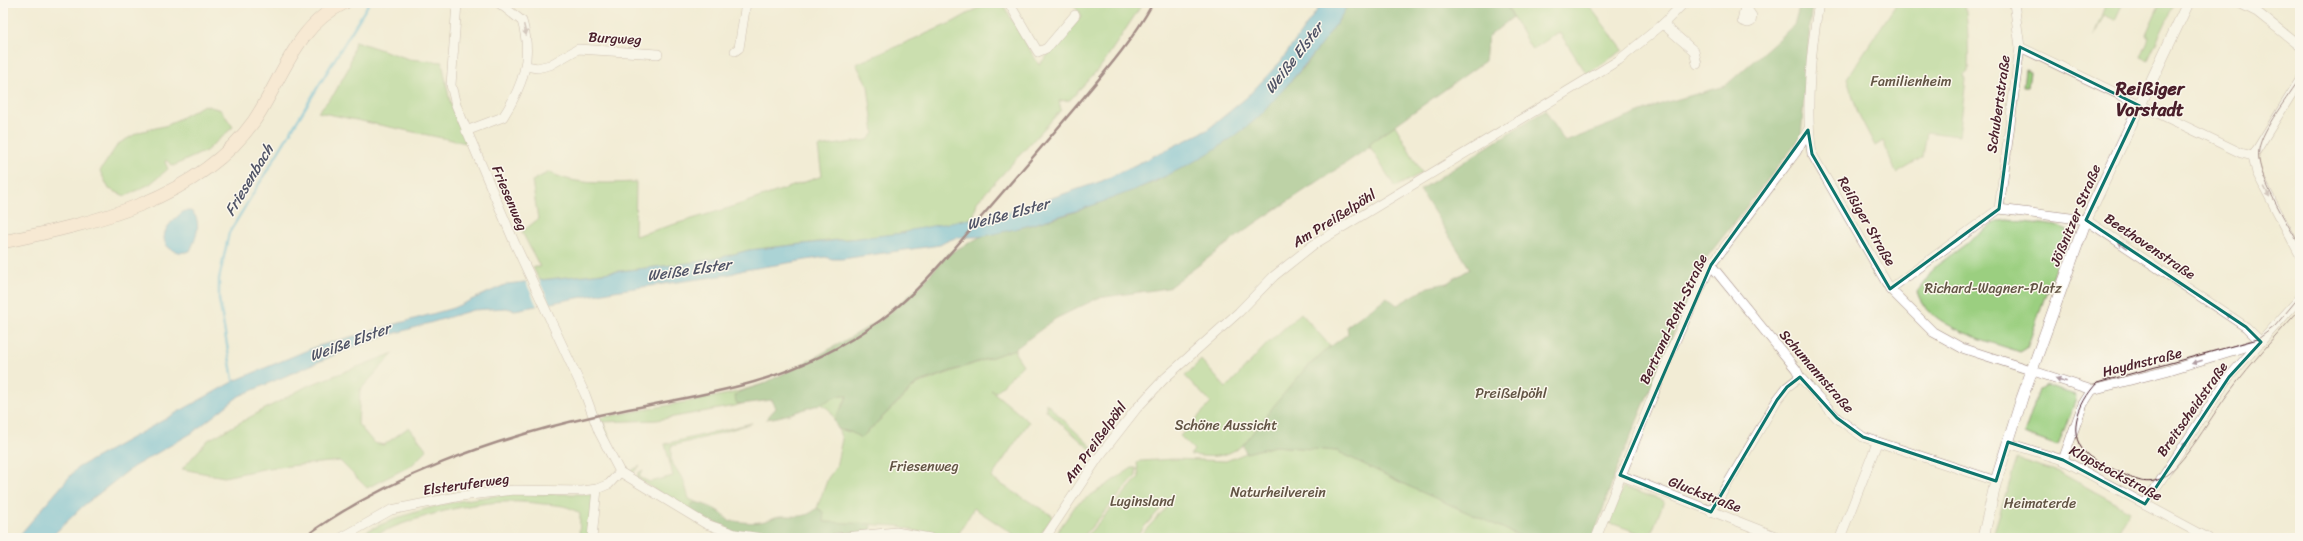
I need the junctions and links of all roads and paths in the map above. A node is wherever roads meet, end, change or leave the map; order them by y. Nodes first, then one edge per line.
1 (344, 3) edge
2 (457, 3) edge
3 (499, 3) edge
4 (746, 3) edge
5 (1009, 3) edge
6 (1684, 3) edge
7 (1819, 3) edge
8 (2014, 3) edge
9 (2188, 3) edge
10 (2239, 3) edge
11 (1075, 15) dead end
12 (1663, 24) junction
13 (2300, 46) edge
14 (2020, 47) junction
15 (735, 51) dead end
16 (658, 54) dead end
17 (1697, 64) dead end
18 (526, 66) junction
19 (2300, 80) edge
20 (2140, 106) junction
21 (1808, 130) junction
22 (466, 131) junction
23 (2253, 156) junction
24 (1999, 209) junction
25 (2086, 220) junction
26 (3, 242) edge
27 (2300, 255) edge
28 (1711, 265) junction
29 (1890, 289) junction
30 (2300, 298) edge
31 (2262, 342) junction
32 (2031, 370) junction
33 (1800, 377) junction
34 (2092, 390) junction
35 (1877, 443) junction
36 (2008, 443) junction
37 (2063, 460) junction
38 (620, 472) junction
39 (1620, 475) junction
40 (1996, 481) junction
41 (597, 489) junction
42 (2145, 504) junction
43 (1711, 512) junction
44 (1774, 537) edge
45 (341, 538) edge
46 (592, 538) edge
47 (761, 538) edge
48 (835, 538) edge
49 (930, 538) edge
50 (1045, 538) edge
51 (1596, 538) edge
52 (1840, 538) edge
53 (1983, 538) edge
54 (2208, 538) edge

1 - 26 main road
2 - 22 street, Friesenweg
3 -> 18 street
4 - 15 street
5 - 11 street
6 - 12 street, Am Preißelpöhl
7 - 21 street, Reißiger Straße
8 - 14 street, Schubertstraße
9 - 20 street, Jößnitzer Straße
10 - 13 street
12 - 17 street
12 - 50 street, Am Preißelpöhl
14 - 20 street
14 - 24 street, Schubertstraße
16 - 18 street, Burgweg
18 - 22 street
19 - 23 street
20 - 23 street
20 - 25 street, Jößnitzer Straße
21 - 28 street, Bertrand-Roth-Straße
21 - 29 street, Reißiger Straße
22 - 38 street, Friesenweg
23 -> 27 street
24 - 25 street, Beethovenstraße
24 - 29 street
31 -> 25 street, Beethovenstraße
25 - 32 street, Jößnitzer Straße
28 - 33 street, Schumannstraße
28 - 39 street, Bertrand-Roth-Straße
29 - 32 street, Reißiger Straße
30 - 31 street, Breitscheidstraße
31 -> 34 street, Haydnstraße
42 -> 31 street, Breitscheidstraße
34 -> 32 street, Haydnstraße
32 - 36 street, Jößnitzer Straße
33 - 35 street, Schumannstraße
33 - 43 street
34 - 37 street
35 - 40 street, Schumannstraße
35 - 52 street
36 - 37 street, Klopstockstraße
36 - 40 street, Jößnitzer Straße
37 - 42 street, Klopstockstraße
38 - 41 street, Elsteruferweg
38 - 47 street
39 - 43 street, Gluckstraße
39 - 51 street, Bertrand-Roth-Straße
40 - 53 street, Jößnitzer Straße
41 - 45 street, Elsteruferweg
41 - 46 street
42 - 54 street, Klopstockstraße
43 - 44 street, Gluckstraße
48 - 49 street

